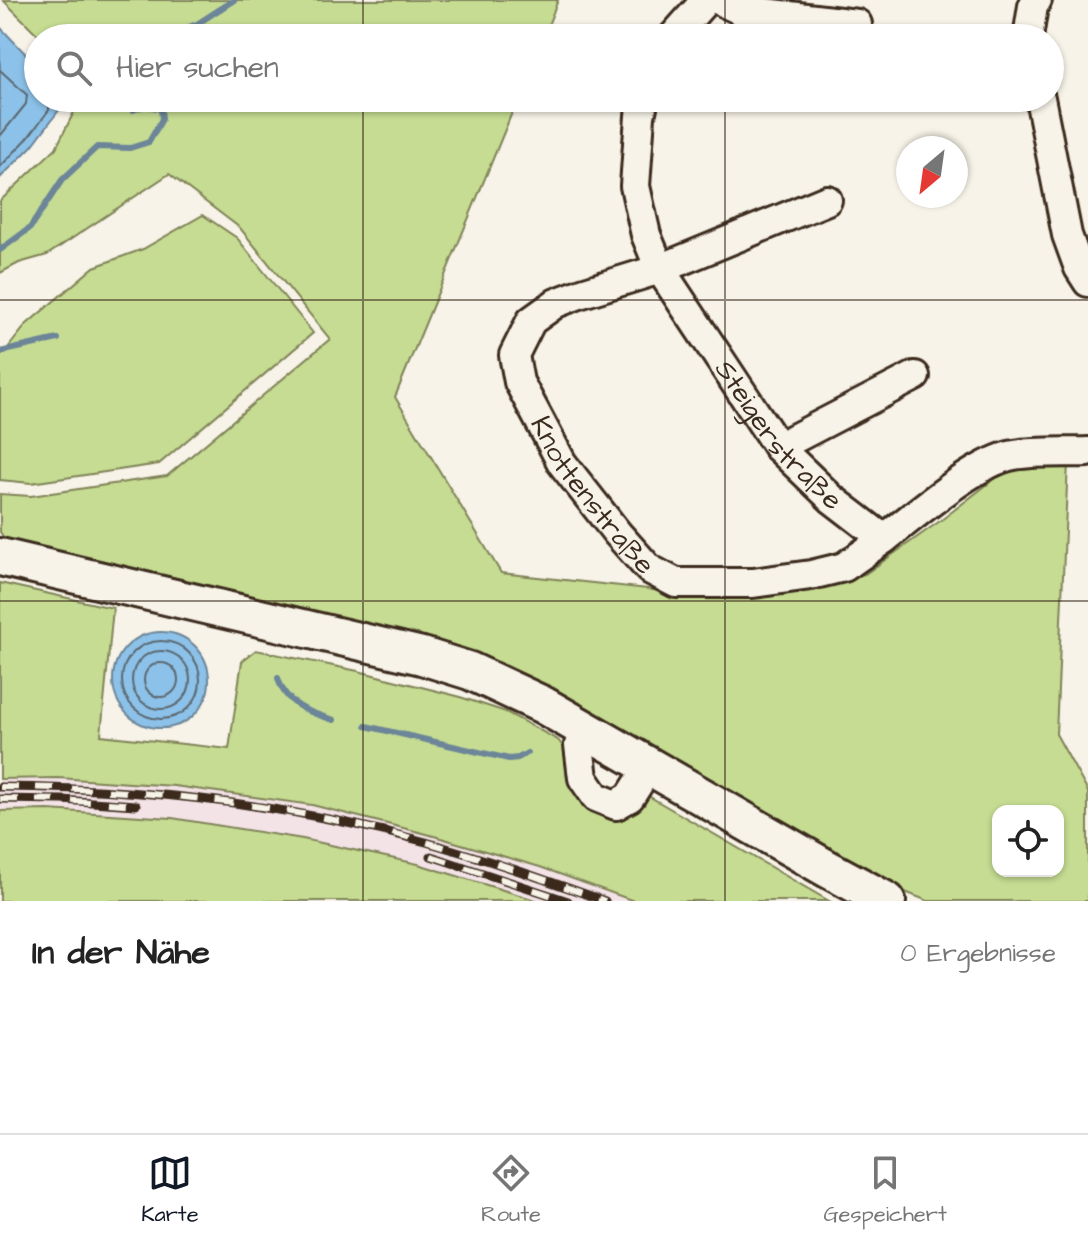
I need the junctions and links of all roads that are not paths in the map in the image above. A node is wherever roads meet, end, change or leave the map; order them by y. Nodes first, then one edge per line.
1 (706, 0) edge
2 (719, 0) edge
3 (1037, 0) edge
4 (685, 24) edge
5 (857, 24) dead end
6 (1030, 24) edge
7 (641, 112) edge
8 (1043, 112) edge
9 (827, 200) dead end
10 (660, 269) junction
11 (1088, 282) edge
12 (915, 376) dead end
13 (778, 447) junction
14 (1088, 452) edge
15 (884, 539) junction
16 (0, 557) edge
17 (579, 745) dead end
18 (649, 767) junction
19 (887, 901) edge

1 - 4 street
2 - 5 street
3 - 6 street
7 - 10 street, Steigerstraße
8 - 11 street
9 - 10 street, Knottenstraße
10 - 13 street, Steigerstraße
10 - 15 street, Knottenstraße
12 - 13 street
13 - 15 street, Steigerstraße
14 - 15 street
16 - 18 main road
17 - 18 street
18 - 19 main road

